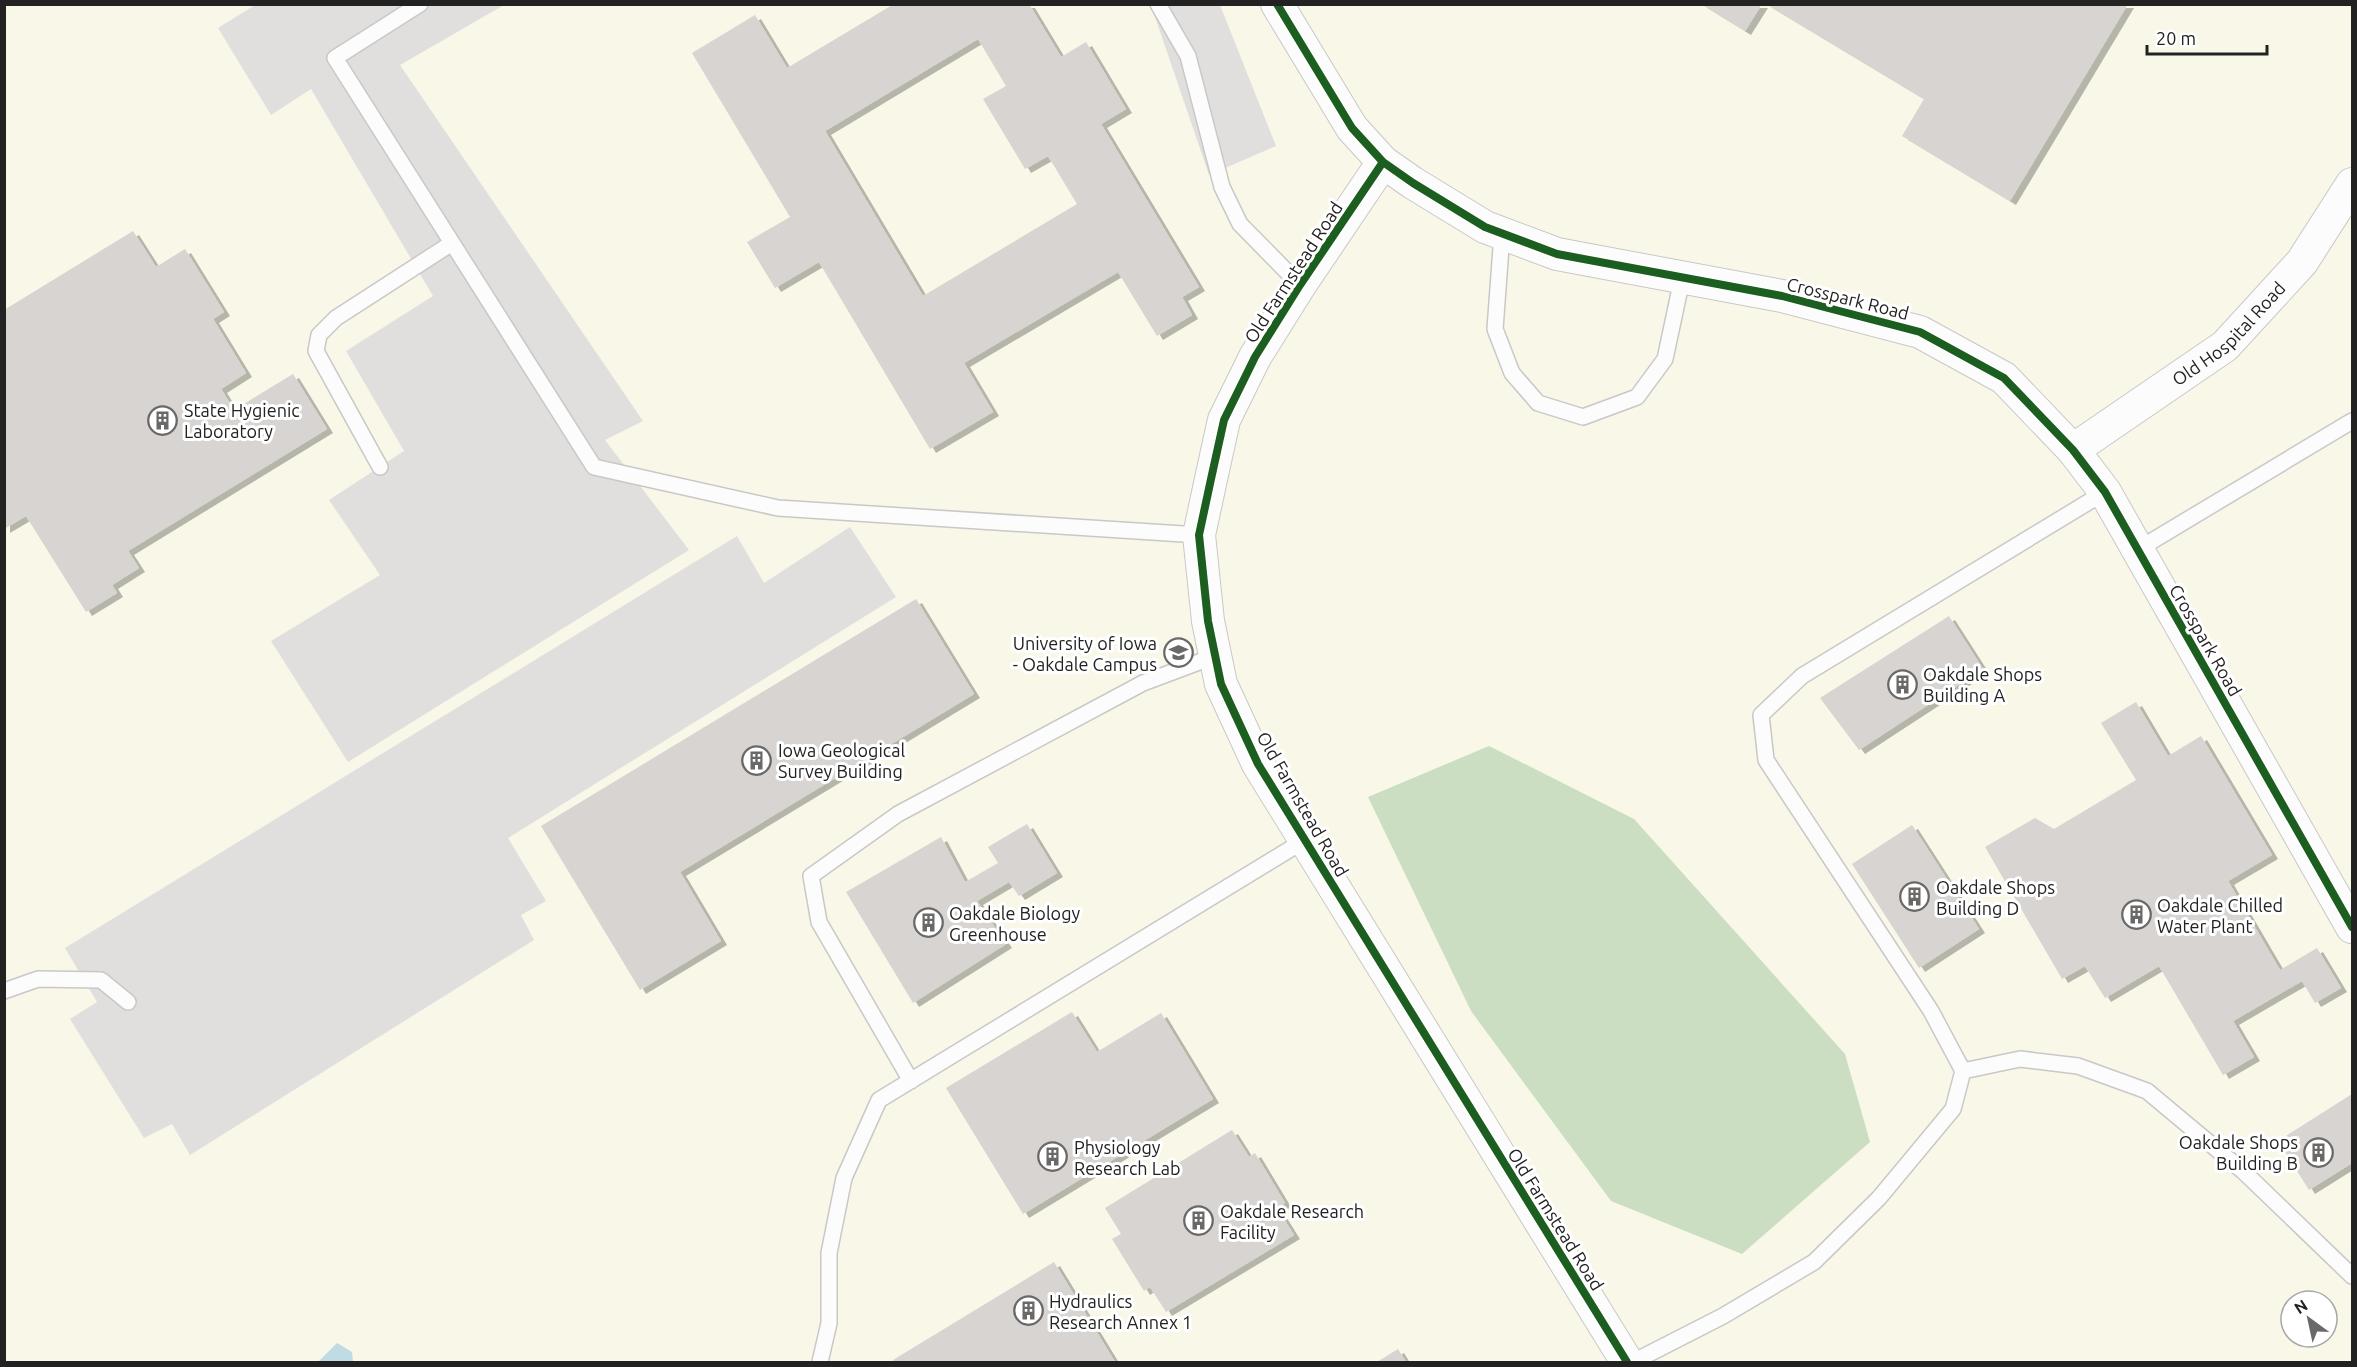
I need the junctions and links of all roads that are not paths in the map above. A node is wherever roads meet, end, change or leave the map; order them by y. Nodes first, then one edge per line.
1 (420, 4) edge
2 (1158, 4) edge
3 (1277, 4) edge
4 (1383, 162) junction
5 (2352, 184) edge
6 (1502, 234) junction
7 (452, 243) junction
8 (1682, 279) junction
9 (1300, 285) junction
10 (2352, 421) edge
11 (2073, 450) junction
12 (380, 467) dead end
13 (2105, 492) junction
14 (1199, 535) junction
15 (2137, 550) junction
16 (1215, 656) junction
17 (1305, 840) junction
18 (2352, 927) edge
19 (4, 991) edge
20 (128, 1002) dead end
21 (1963, 1071) junction
22 (911, 1081) junction
23 (2352, 1276) edge
24 (820, 1362) edge
25 (1627, 1362) edge
26 (1633, 1362) edge

1 - 7 lane
2 - 9 lane
3 - 4 street, Crosspark Road
4 - 6 street, Crosspark Road
4 - 9 street, Old Farmstead Road
5 - 11 street, Old Hospital Road
6 - 8 street, Crosspark Road
6 - 8 lane
7 - 12 lane
7 - 14 lane
8 - 11 street, Crosspark Road
9 - 14 street, Old Farmstead Road
10 - 15 lane
11 - 13 street, Crosspark Road
13 - 15 street, Crosspark Road
13 - 21 lane
14 - 16 street, Old Farmstead Road
15 - 18 street, Crosspark Road
16 - 17 street, Old Farmstead Road
16 - 22 lane
17 - 22 lane
17 - 25 street, Old Farmstead Road
19 - 20 lane
21 - 23 lane
21 - 26 lane
22 - 24 lane

